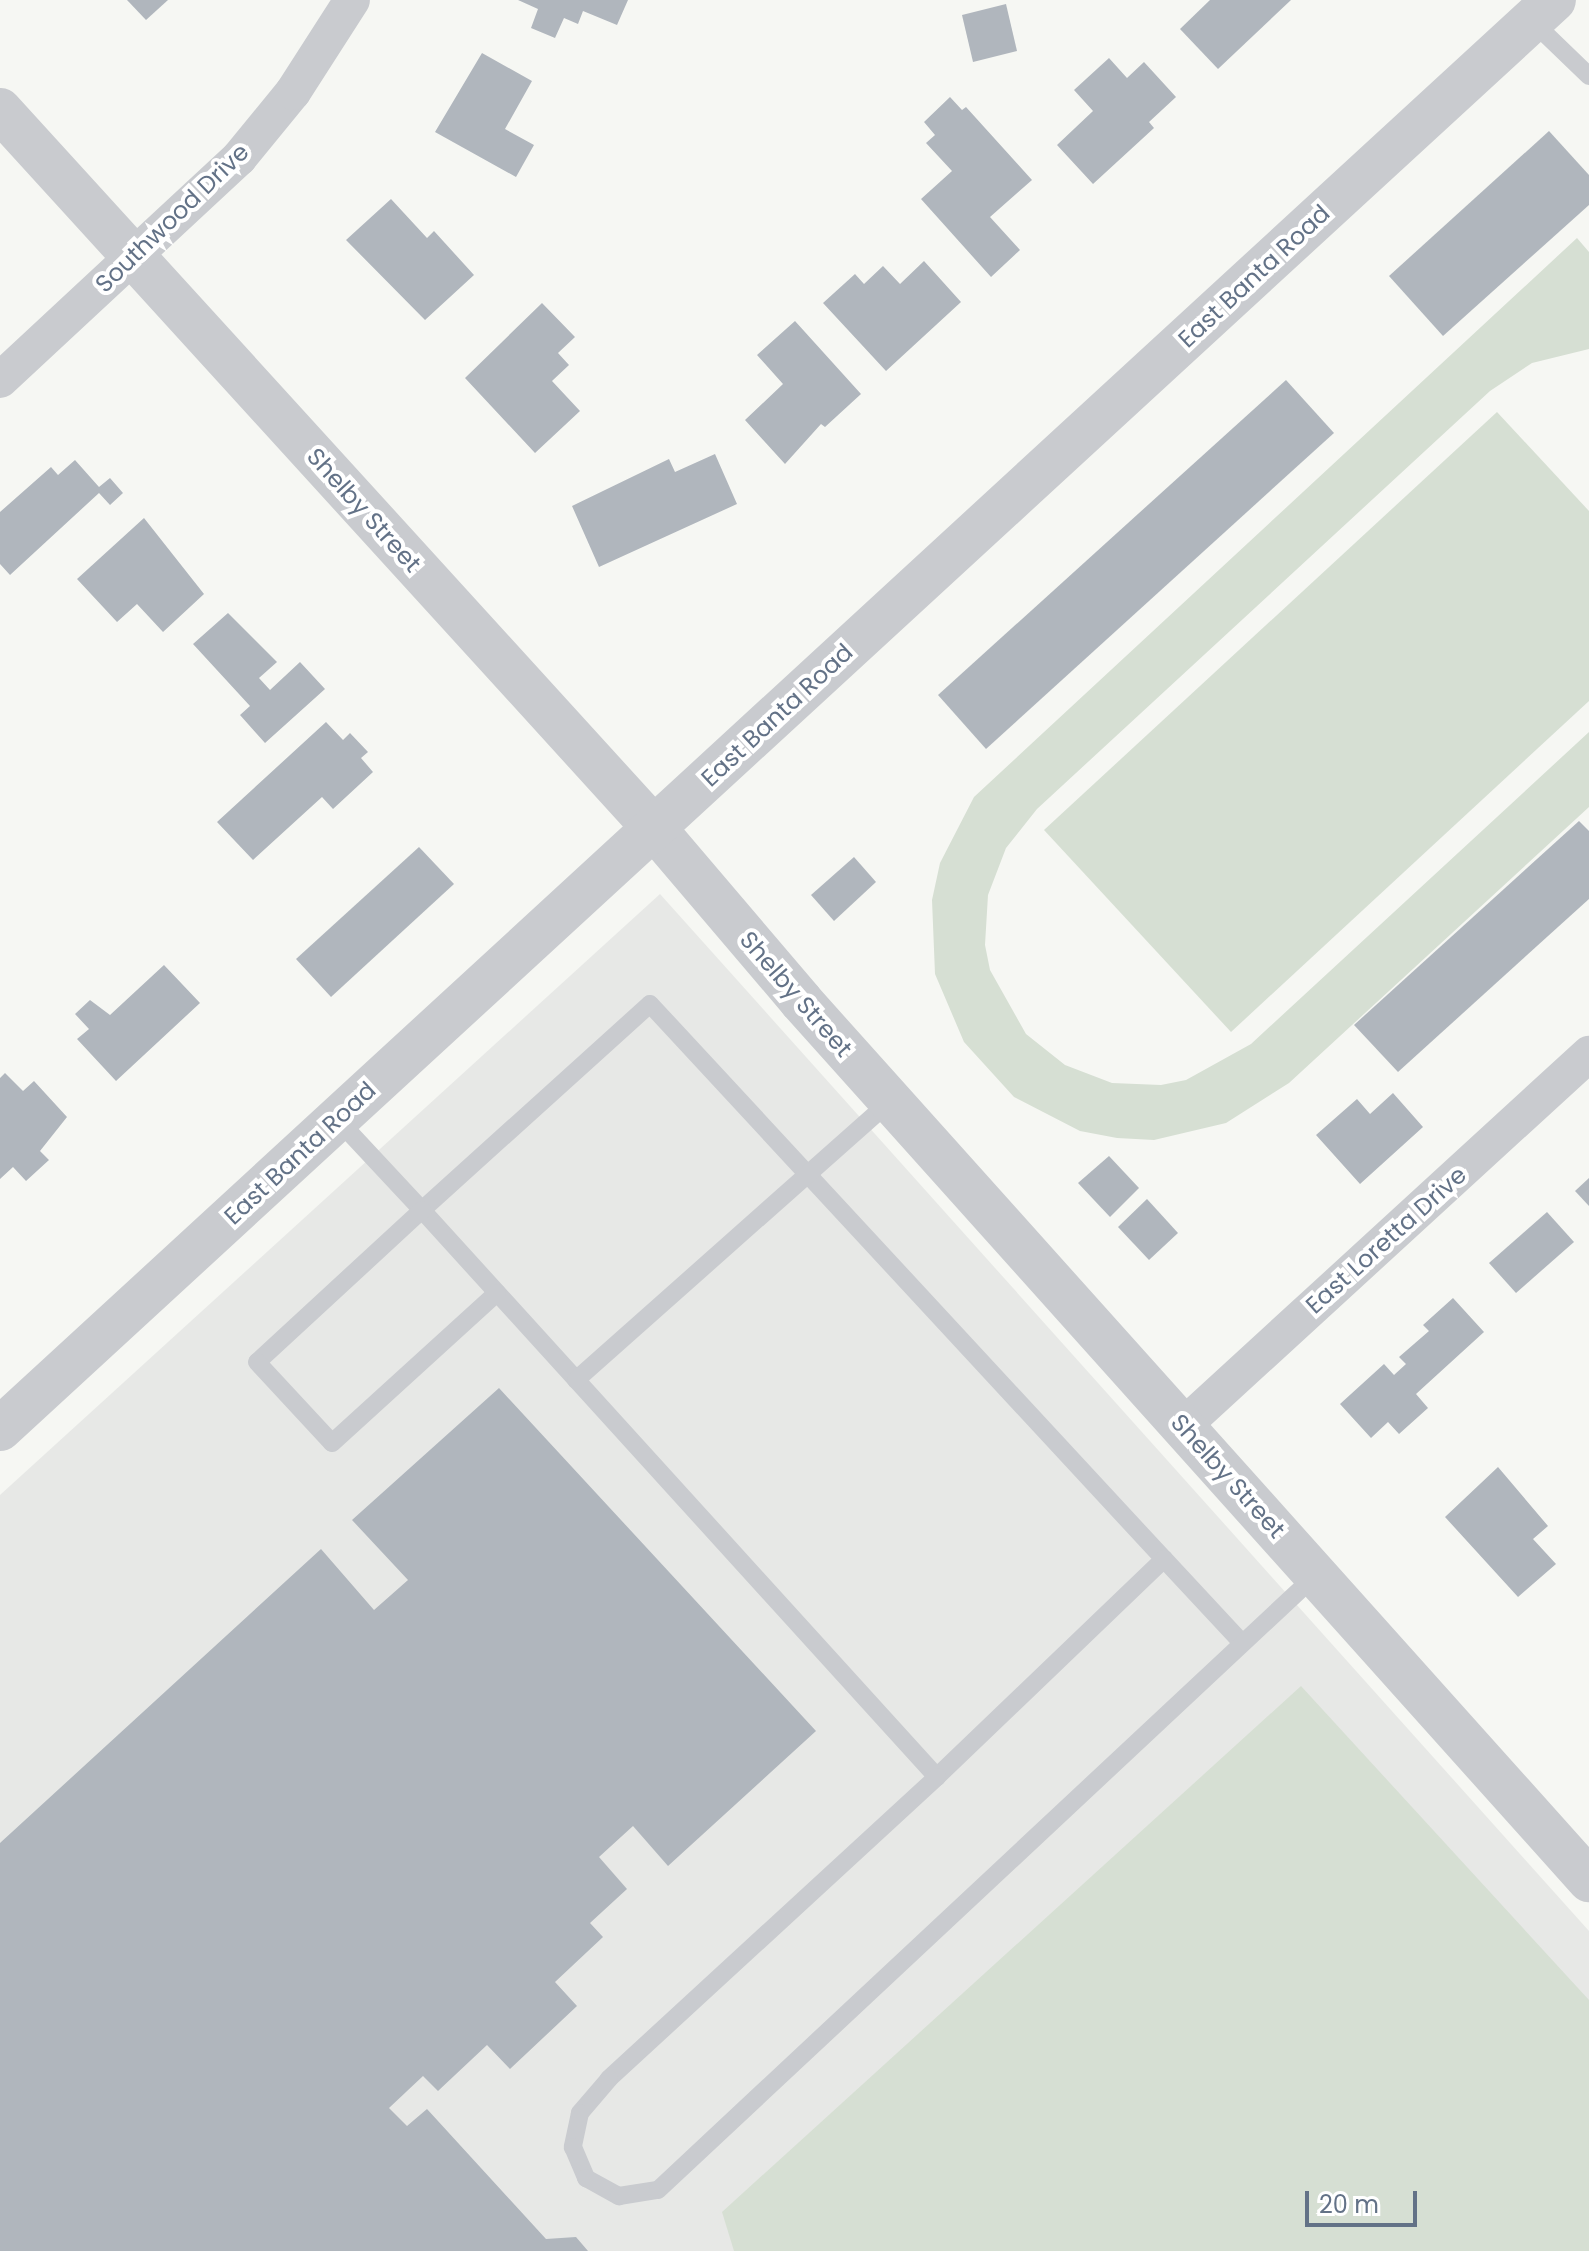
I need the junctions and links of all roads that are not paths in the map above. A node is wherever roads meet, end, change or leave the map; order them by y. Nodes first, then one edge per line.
1 (352, 0) edge
2 (1543, 10) edge
3 (1589, 76) edge
4 (0, 110) edge
5 (133, 256) junction
6 (0, 380) edge
7 (654, 828) junction
8 (1589, 1054) edge
9 (890, 1101) junction
10 (337, 1119) junction
11 (809, 1174) junction
12 (422, 1210) junction
13 (497, 1293) junction
14 (576, 1380) junction
15 (1183, 1426) junction
16 (0, 1429) edge
17 (1164, 1559) junction
18 (1316, 1575) junction
19 (1242, 1643) junction
20 (937, 1777) junction
21 (1589, 1880) edge

1 - 5 street, Southwood Drive
2 - 3 lane
2 - 7 street, East Banta Road
4 - 5 street, Shelby Street
5 - 6 street, Southwood Drive
5 - 7 street, Shelby Street
7 - 9 street, Shelby Street
7 - 10 street, East Banta Road
8 - 15 street, East Loretta Drive
9 - 11 lane
9 - 15 street, Shelby Street
10 - 12 lane
10 - 16 street, East Banta Road
11 - 12 lane
11 - 14 lane
11 - 17 lane
12 - 13 lane
12 - 13 lane
13 - 14 lane
14 - 20 lane
15 - 18 street, Shelby Street
17 - 19 lane
17 - 20 lane
18 - 19 lane
18 - 21 street, Shelby Street
19 - 20 lane

